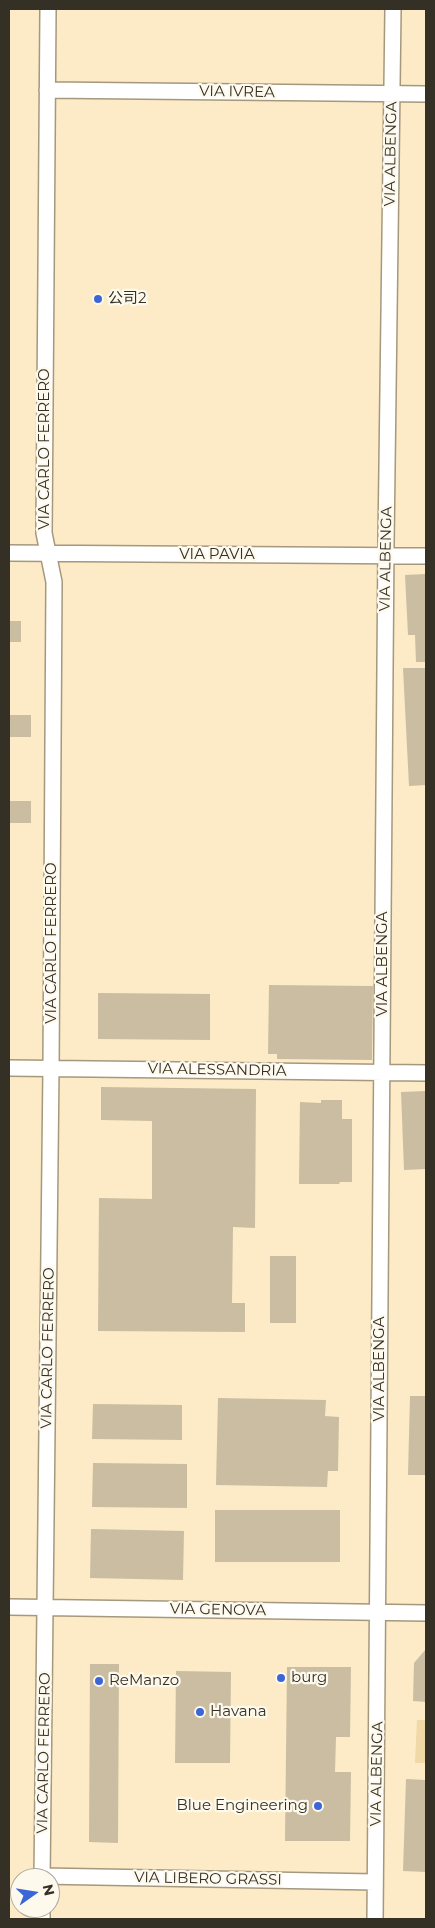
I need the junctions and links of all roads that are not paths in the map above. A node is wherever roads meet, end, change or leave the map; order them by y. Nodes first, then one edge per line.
1 (48, 9) edge
2 (392, 9) edge
3 (47, 90) junction
4 (392, 94) junction
5 (426, 94) edge
6 (48, 553) junction
7 (9, 554) edge
8 (386, 556) junction
9 (426, 556) edge
10 (9, 1068) edge
11 (51, 1068) junction
12 (382, 1072) junction
13 (426, 1073) edge
14 (9, 1607) edge
15 (46, 1608) junction
16 (379, 1613) junction
17 (426, 1613) edge
18 (42, 1868) edge
19 (60, 1877) edge
20 (375, 1882) junction
21 (375, 1919) edge

1 - 3 street, VIA CARLO FERRERO
2 - 4 street, VIA ALBENGA
3 - 4 street, VIA IVREA
3 - 6 street, VIA CARLO FERRERO
4 - 5 street, VIA IVREA
4 - 8 street, VIA ALBENGA
6 - 7 street, VIA PAVIA
6 - 8 street, VIA PAVIA
6 - 11 street, VIA CARLO FERRERO
8 - 9 street, VIA PAVIA
8 - 12 street, VIA ALBENGA
10 - 11 street, VIA ALESSANDRIA
11 - 12 street, VIA ALESSANDRIA
11 - 15 street, VIA CARLO FERRERO
12 - 13 street, VIA ALESSANDRIA
12 - 16 street, VIA ALBENGA
14 - 15 street, VIA GENOVA
15 - 16 street, VIA GENOVA
15 - 18 street, VIA CARLO FERRERO
16 - 17 street, VIA GENOVA
16 - 20 street, VIA ALBENGA
19 - 20 street, VIA LIBERO GRASSI
20 - 21 street, VIA ALBENGA

